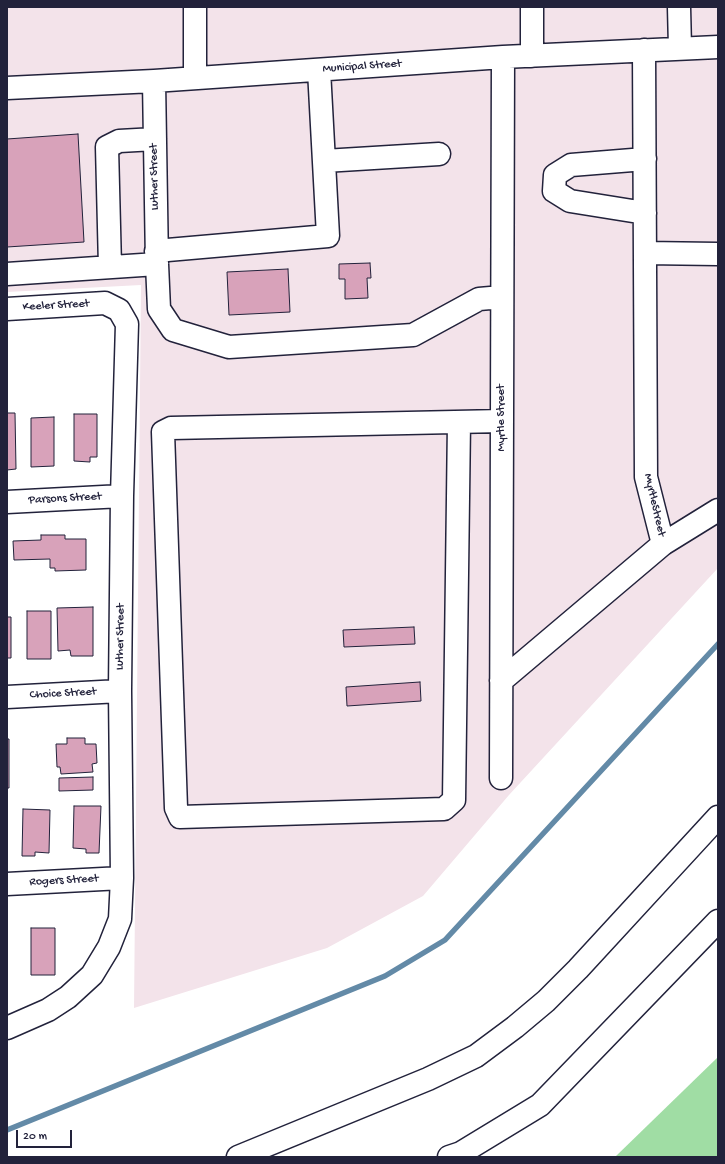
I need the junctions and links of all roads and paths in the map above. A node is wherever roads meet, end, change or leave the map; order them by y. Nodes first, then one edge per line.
1 (196, 7) edge
2 (532, 7) edge
3 (679, 7) edge
4 (718, 46) edge
5 (680, 48) junction
6 (644, 50) junction
7 (532, 56) junction
8 (503, 57) junction
9 (319, 70) junction
10 (195, 78) junction
11 (154, 81) junction
12 (7, 88) edge
13 (155, 139) junction
14 (439, 154) dead end
15 (644, 159) junction
16 (324, 160) junction
17 (645, 213) junction
18 (645, 253) junction
19 (718, 254) edge
20 (157, 263) junction
21 (110, 267) junction
22 (7, 274) edge
23 (502, 297) junction
24 (104, 303) joint
25 (7, 309) edge
26 (502, 421) junction
27 (459, 422) junction
28 (122, 496) junction
29 (7, 502) edge
30 (718, 510) edge
31 (663, 544) junction
32 (501, 681) junction
33 (120, 691) junction
34 (7, 697) edge
35 (501, 778) dead end
36 (718, 817) edge
37 (122, 878) junction
38 (7, 884) edge
39 (718, 921) edge
40 (7, 1028) edge
41 (238, 1157) edge
42 (449, 1157) edge

1 - 10 street
2 - 7 street
3 - 5 street
4 - 5 street, Municipal Street
5 - 6 street, Municipal Street
6 - 7 street, Municipal Street
6 - 15 street, MyrtleStreet
7 - 8 street, Municipal Street
8 - 9 street, Municipal Street
8 - 23 street, Myrtle Street
9 - 10 street, Municipal Street
9 - 16 street
10 - 11 street, Municipal Street
11 - 12 street, Municipal Street
11 - 13 street, Luther Street
13 - 20 street, Luther Street
13 - 21 street
14 - 16 street
15 - 17 street, MyrtleStreet
15 - 17 street
16 - 20 street
17 - 18 street, MyrtleStreet
18 - 19 street
18 - 31 street, MyrtleStreet
20 - 21 street
20 - 23 street, Luther Street
21 - 22 street
23 - 26 street, Myrtle Street
24 - 25 street, Keeler Street
24 - 28 street, Luther Street
26 - 27 street
26 - 32 street, Myrtle Street
27 - 27 street
28 - 29 street, Parsons Street
28 - 33 street, Luther Street
30 - 31 street
31 - 32 street, MyrtleStreet
32 - 35 street, Myrtle Street
33 - 34 street, Choice Street
33 - 37 street, Luther Street
36 - 41 street
37 - 38 street, Rogers Street
37 - 40 street, Luther Street
39 - 42 street

